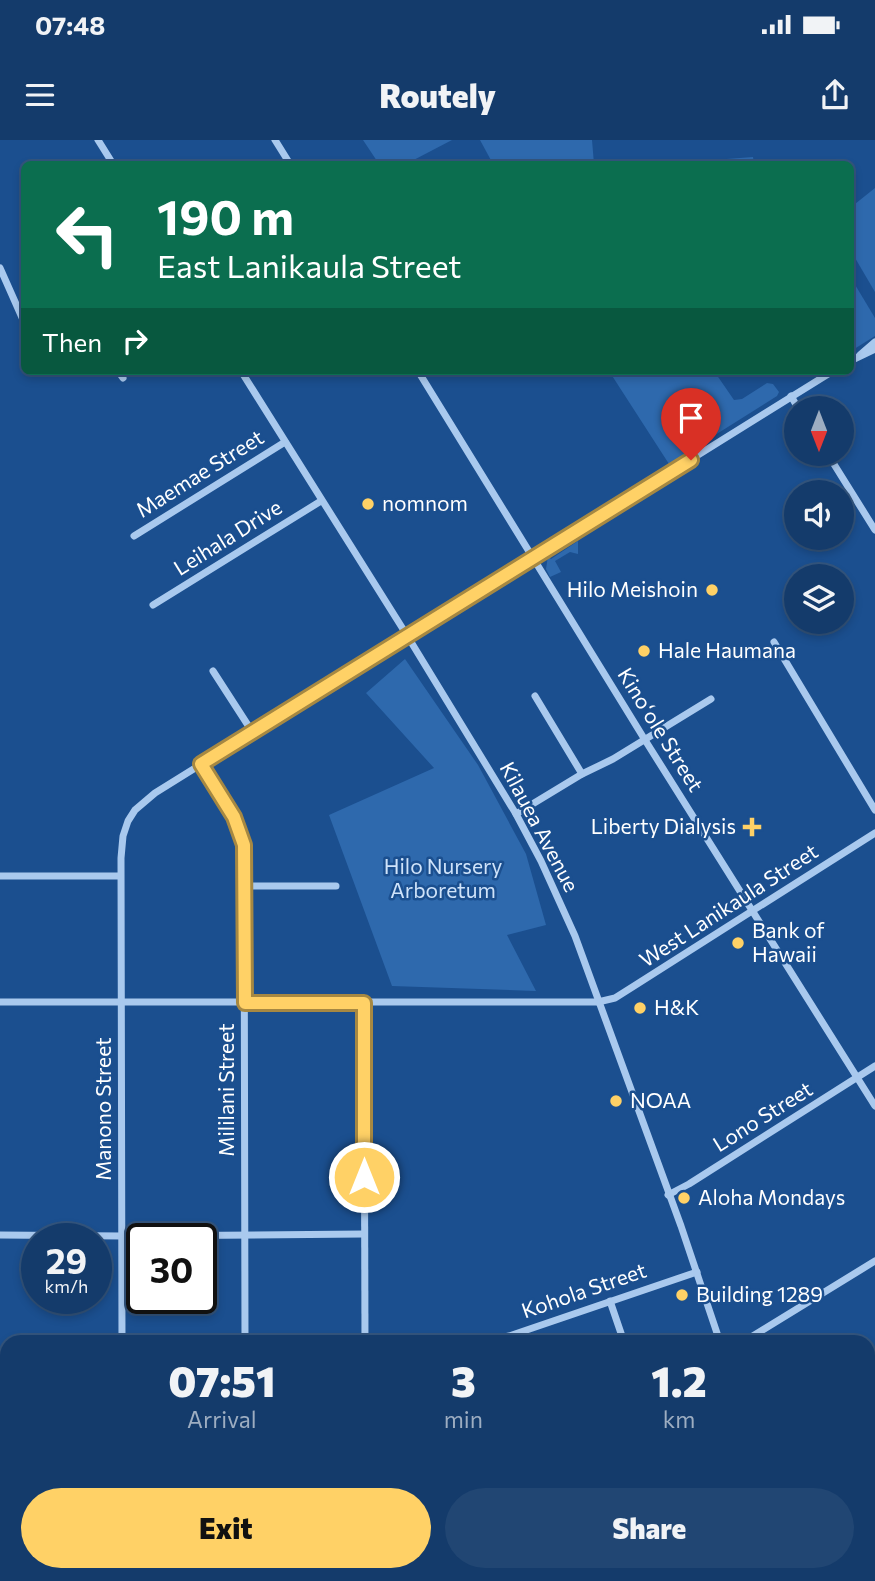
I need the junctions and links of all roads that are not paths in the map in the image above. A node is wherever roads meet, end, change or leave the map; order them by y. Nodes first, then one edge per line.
1 (98, 140) edge
2 (275, 140) edge
3 (111, 161) edge
4 (288, 161) edge
5 (0, 268) edge
6 (21, 315) edge
7 (875, 342) edge
8 (875, 349) edge
9 (854, 359) edge
10 (243, 375) edge
11 (420, 375) edge
12 (827, 375) edge
13 (791, 396) edge
14 (784, 400) edge
15 (285, 442) junction
16 (835, 466) edge
17 (321, 501) junction
18 (875, 530) edge
19 (134, 536) dead end
20 (534, 557) junction
21 (153, 605) dead end
22 (408, 637) junction
23 (774, 642) dead end
24 (212, 671) dead end
25 (535, 696) dead end
26 (712, 699) dead end
27 (253, 733) junction
28 (645, 740) junction
29 (201, 764) junction
30 (582, 774) junction
31 (875, 810) edge
32 (516, 814) junction
33 (875, 833) edge
34 (0, 876) edge
35 (120, 876) junction
36 (245, 886) junction
37 (336, 886) dead end
38 (753, 910) junction
39 (598, 1002) junction
40 (0, 1003) edge
41 (120, 1003) junction
42 (245, 1003) junction
43 (364, 1003) junction
44 (875, 1066) edge
45 (858, 1078) junction
46 (875, 1106) edge
47 (668, 1195) junction
48 (245, 1234) junction
49 (364, 1234) junction
50 (0, 1235) edge
51 (122, 1236) junction
52 (875, 1261) edge
53 (697, 1272) junction
54 (610, 1301) junction
55 (122, 1335) edge
56 (245, 1335) edge
57 (365, 1335) edge
58 (521, 1335) edge
59 (622, 1335) edge
60 (718, 1335) edge
61 (754, 1335) edge

1 - 3 street
2 - 4 street
5 - 6 street
7 - 9 street
8 - 9 street
10 - 15 street, Kilauea Avenue
11 - 20 street, Kinoʻole Street
12 - 13 street, Manono Street
14 - 20 street, Manono Street
15 - 17 street, Kilauea Avenue
15 - 19 street, Maemae Street
16 - 18 street
17 - 21 street, Leihala Drive
17 - 22 street, Kilauea Avenue
20 - 22 street, Manono Street
20 - 28 street, Kinoʻole Street
22 - 27 street, Manono Street
22 - 32 street, Kilauea Avenue
23 - 31 street
24 - 27 street
25 - 30 street
26 - 28 street
27 - 29 street, Manono Street
28 - 30 street
28 - 38 street, Kinoʻole Street
29 - 35 street, Manono Street
29 - 36 street, Mililani Street
30 - 32 street
32 - 39 street, Kilauea Avenue
33 - 38 street, West Lanikaula Street
34 - 35 street
35 - 41 street, Manono Street
36 - 37 street
36 - 42 street, Mililani Street
38 - 39 street, West Lanikaula Street
38 - 45 street, Kinoʻole Street
39 - 43 street
39 - 47 street, Kilauea Avenue
40 - 41 street
41 - 42 street
41 - 51 street, Manono Street
42 - 43 street
42 - 48 street, Mililani Street
43 - 49 street
44 - 45 street, Lono Street
45 - 46 street, Kinoʻole Street
45 - 47 street, Lono Street
47 - 53 street, Kilauea Avenue
48 - 49 street
48 - 51 street
48 - 56 street, Mililani Street
49 - 57 street
50 - 51 street
51 - 55 street, Manono Street
52 - 61 street
53 - 54 street, Kohola Street
53 - 60 street, Kilauea Avenue
54 - 58 street, Kohola Street
54 - 59 street

